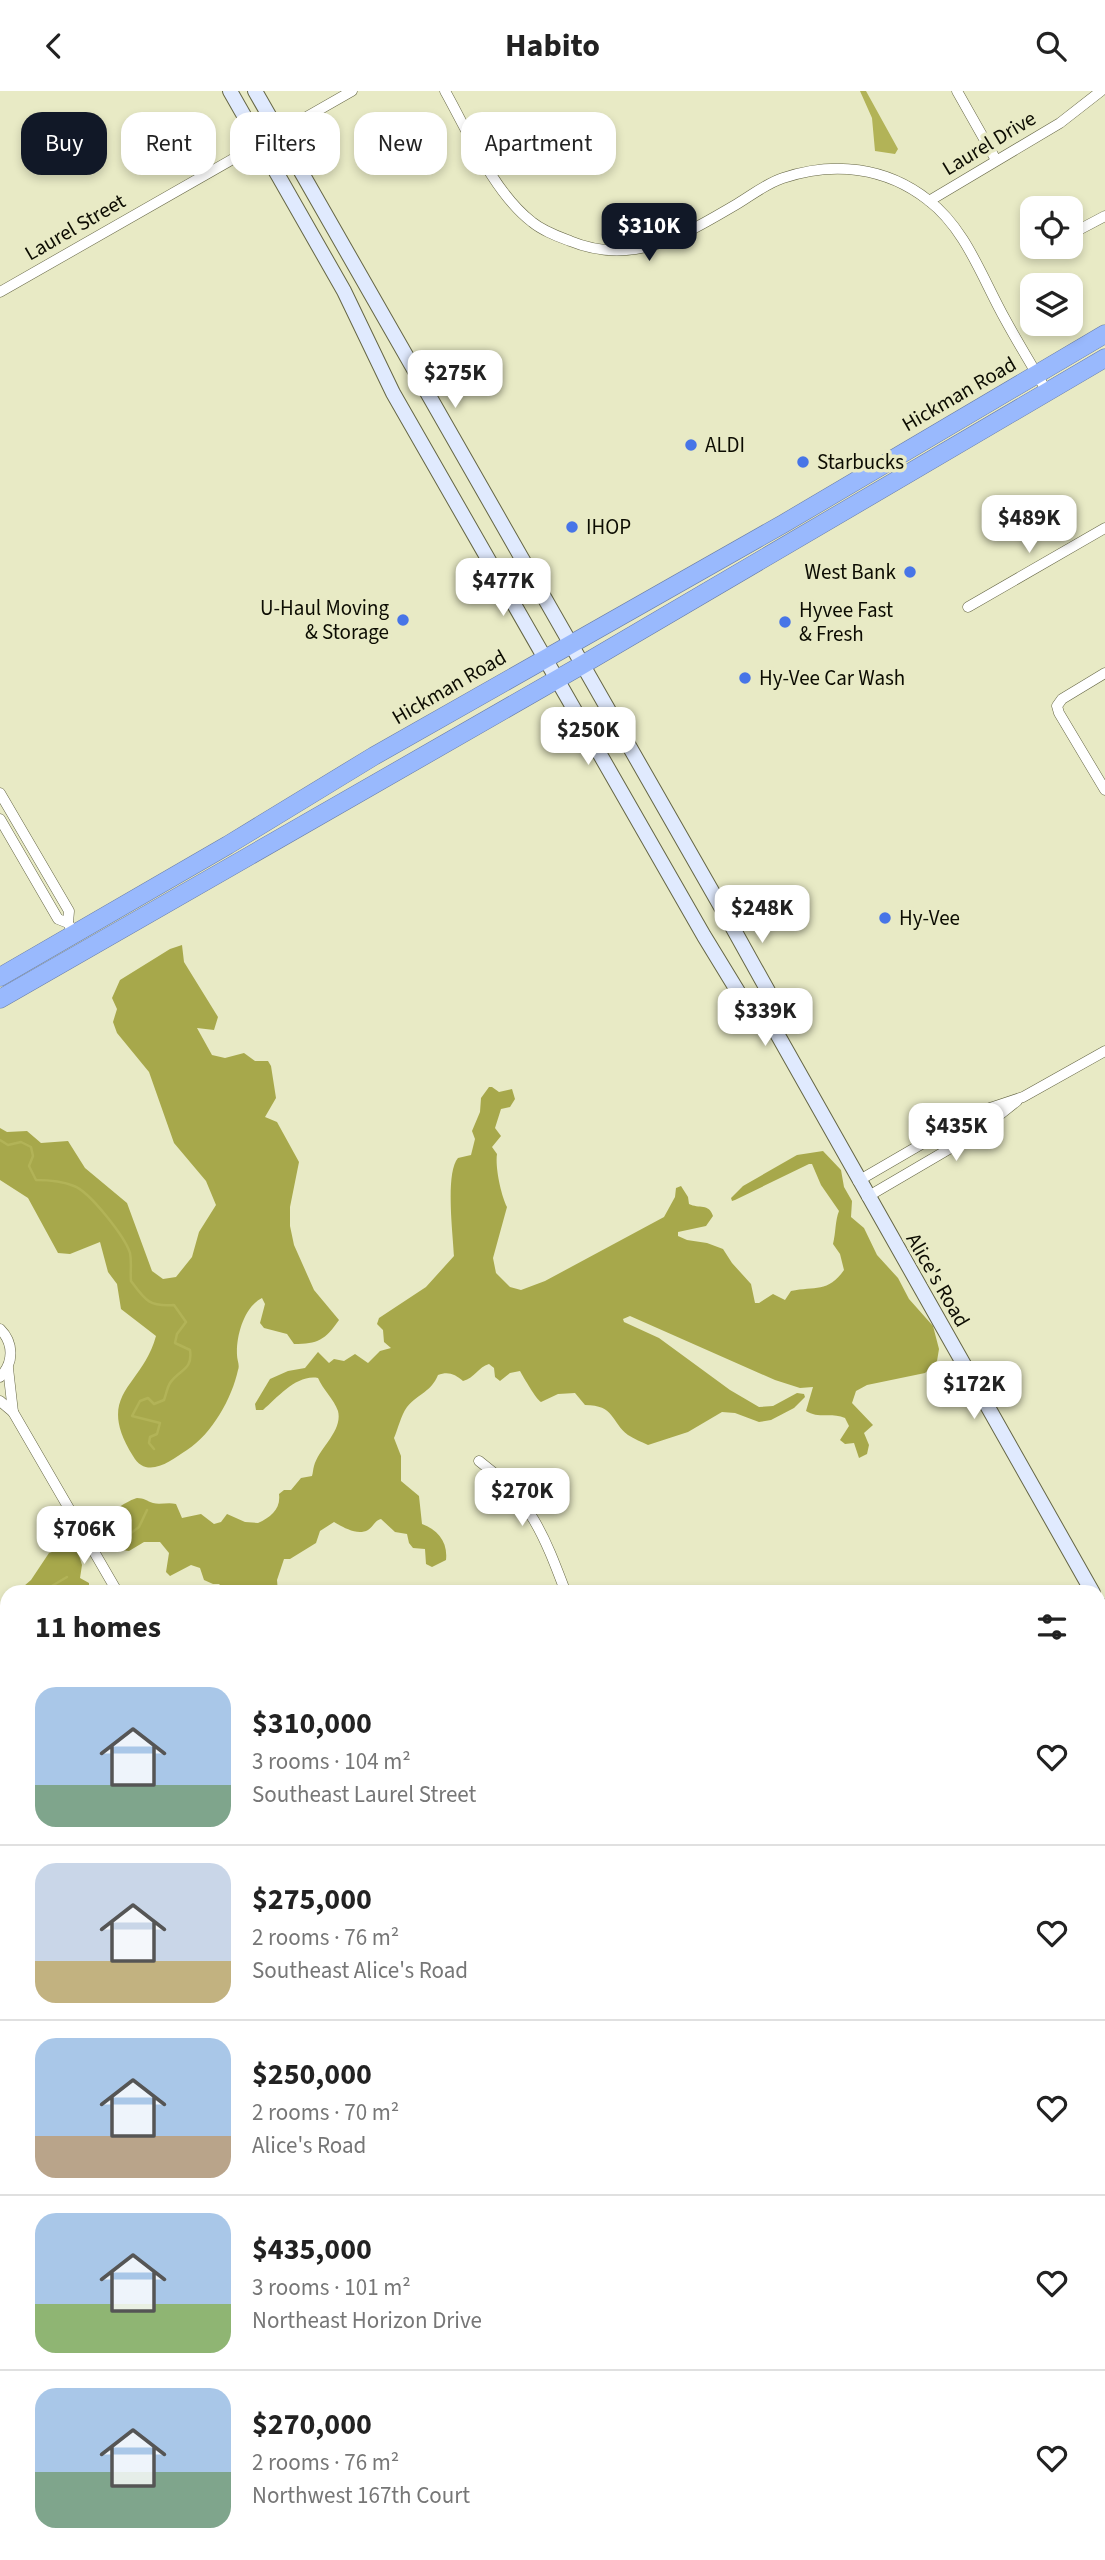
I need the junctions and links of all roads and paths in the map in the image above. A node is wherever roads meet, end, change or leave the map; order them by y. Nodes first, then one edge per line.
1 (229, 91) edge
2 (255, 91) edge
3 (352, 91) edge
4 (445, 91) edge
5 (957, 91) edge
6 (1101, 91) edge
7 (242, 112) edge
8 (267, 112) edge
9 (316, 112) edge
10 (230, 160) edge
11 (996, 160) junction
12 (278, 175) edge
13 (303, 175) edge
14 (929, 201) junction
15 (1105, 216) edge
16 (1083, 228) edge
17 (0, 292) edge
18 (1105, 334) edge
19 (1105, 358) edge
20 (1037, 374) junction
21 (1047, 392) junction
22 (1105, 528) edge
23 (968, 607) dead end
24 (570, 643) junction
25 (545, 657) junction
26 (582, 665) junction
27 (1105, 673) edge
28 (558, 679) junction
29 (1105, 790) edge
30 (0, 793) edge
31 (0, 819) edge
32 (195, 864) junction
33 (71, 929) junction
34 (80, 953) junction
35 (0, 977) edge
36 (0, 991) edge
37 (0, 999) edge
38 (771, 1023) junction
39 (1105, 1051) edge
40 (1023, 1097) junction
41 (858, 1181) junction
42 (867, 1197) junction
43 (0, 1329) edge
44 (8, 1365) junction
45 (0, 1377) edge
46 (0, 1401) edge
47 (13, 1412) junction
48 (479, 1461) dead end
49 (113, 1585) edge
50 (563, 1585) edge
51 (1088, 1585) edge

1 - 7 main road, Alice's Road
2 - 8 main road, Alice's Road
3 - 9 street, Laurel Street
4 - 14 street
5 - 11 street
6 - 11 street, Laurel Drive
10 - 17 street, Laurel Street
11 - 14 street, Laurel Drive
12 - 25 main road, Alice's Road
13 - 24 main road, Alice's Road
14 - 20 street
15 - 16 street
18 - 20 highway, Hickman Road
19 - 21 highway, Hickman Road
20 - 21 street
20 - 24 highway, Hickman Road
21 - 26 highway, Hickman Road
22 - 23 street
24 - 25 highway, Hickman Road
24 - 26 main road, Alice's Road
25 - 28 main road, Alice's Road
25 - 32 highway, Hickman Road
26 - 28 highway, Hickman Road
26 - 38 main road, Alice's Road
27 - 29 street
28 - 34 highway, Hickman Road
28 - 38 main road, Alice's Road
30 - 33 street
31 - 33 street
32 - 33 highway, Hickman Road
32 - 34 highway
33 - 35 highway, Hickman Road
33 - 36 highway
34 - 37 highway, Hickman Road
38 - 41 main road, Alice's Road
39 - 40 street
40 - 41 street
40 - 42 street
41 - 42 main road, Alice's Road
42 - 51 main road, Alice's Road
43 - 44 street
44 - 45 street
44 - 47 street
46 - 47 street
47 - 49 street
48 - 50 street

